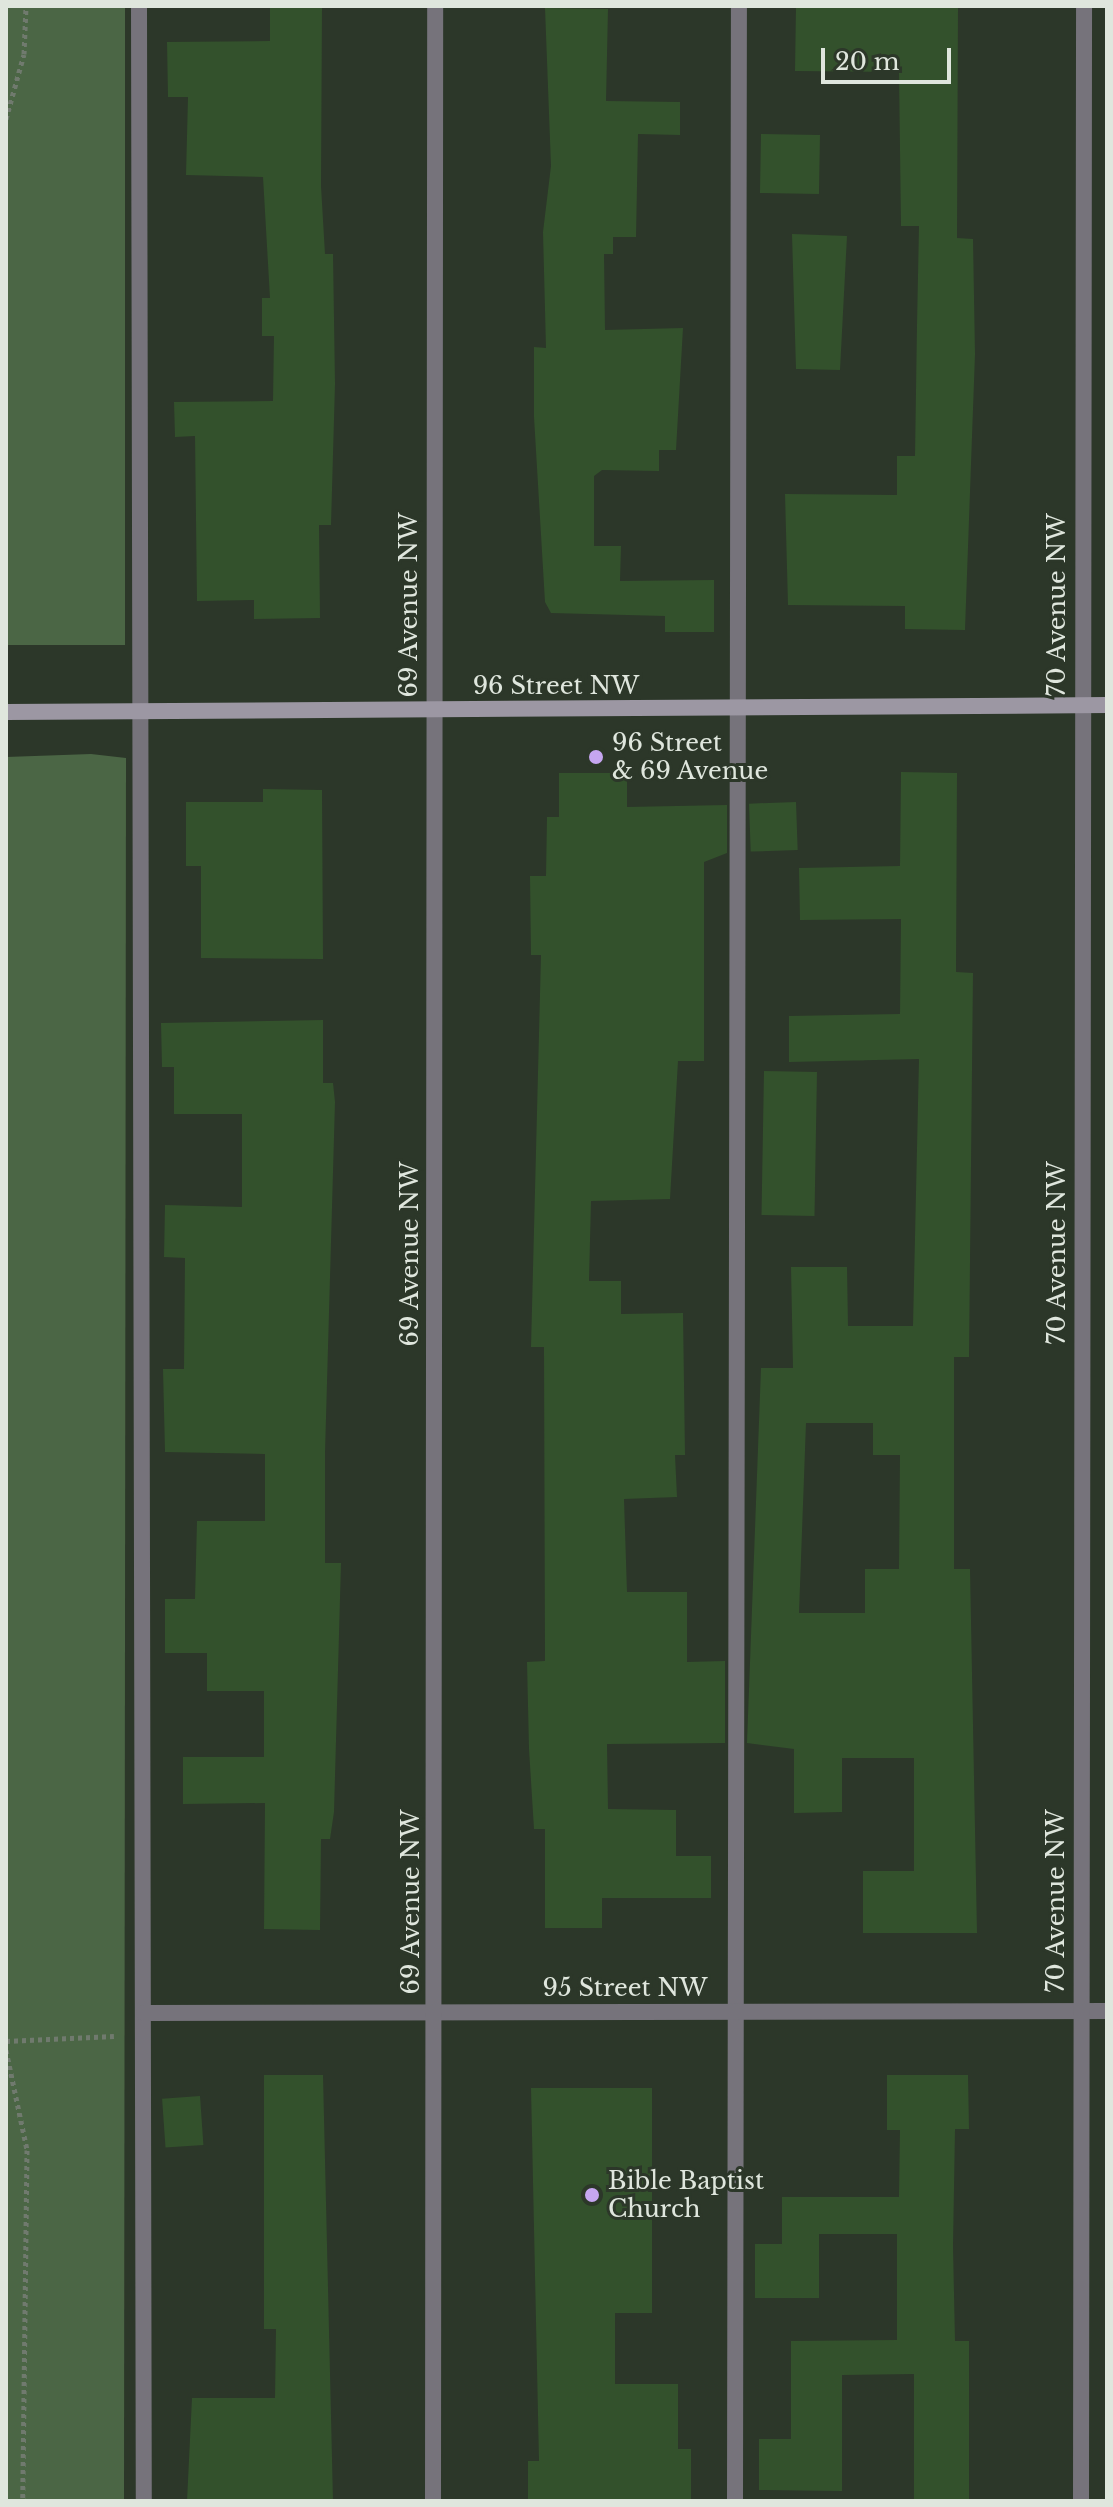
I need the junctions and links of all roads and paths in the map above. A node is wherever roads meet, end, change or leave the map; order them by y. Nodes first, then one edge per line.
1 (26, 6) edge
2 (139, 6) edge
3 (435, 6) edge
4 (739, 6) edge
5 (1084, 6) edge
6 (6, 119) edge
7 (1081, 705) junction
8 (1107, 705) edge
9 (736, 708) junction
10 (432, 710) junction
11 (141, 711) junction
12 (6, 712) edge
13 (1080, 2011) junction
14 (1107, 2011) edge
15 (435, 2012) junction
16 (736, 2012) junction
17 (144, 2013) junction
18 (131, 2035) dead end
19 (6, 2041) edge
20 (6, 2050) edge
21 (23, 2501) edge
22 (144, 2501) edge
23 (433, 2501) edge
24 (735, 2501) edge
25 (1081, 2501) edge

1 - 6 path
2 - 11 street
3 - 10 street, 69 Avenue NW
4 - 9 street
5 - 7 street, 70 Avenue NW
7 - 8 street, 96 Street NW
7 - 9 street, 96 Street NW
7 - 13 street, 70 Avenue NW
9 - 10 street, 96 Street NW
9 - 16 street
10 - 11 street, 96 Street NW
10 - 15 street, 69 Avenue NW
11 - 12 street, 96 Street NW
11 - 17 street
13 - 14 street, 95 Street NW
13 - 16 street, 95 Street NW
13 - 25 street, 70 Avenue NW
15 - 16 street, 95 Street NW
15 - 17 street, 95 Street NW
15 - 23 street, 69 Avenue NW
16 - 24 street
17 - 22 street
18 - 19 path
20 - 21 path

